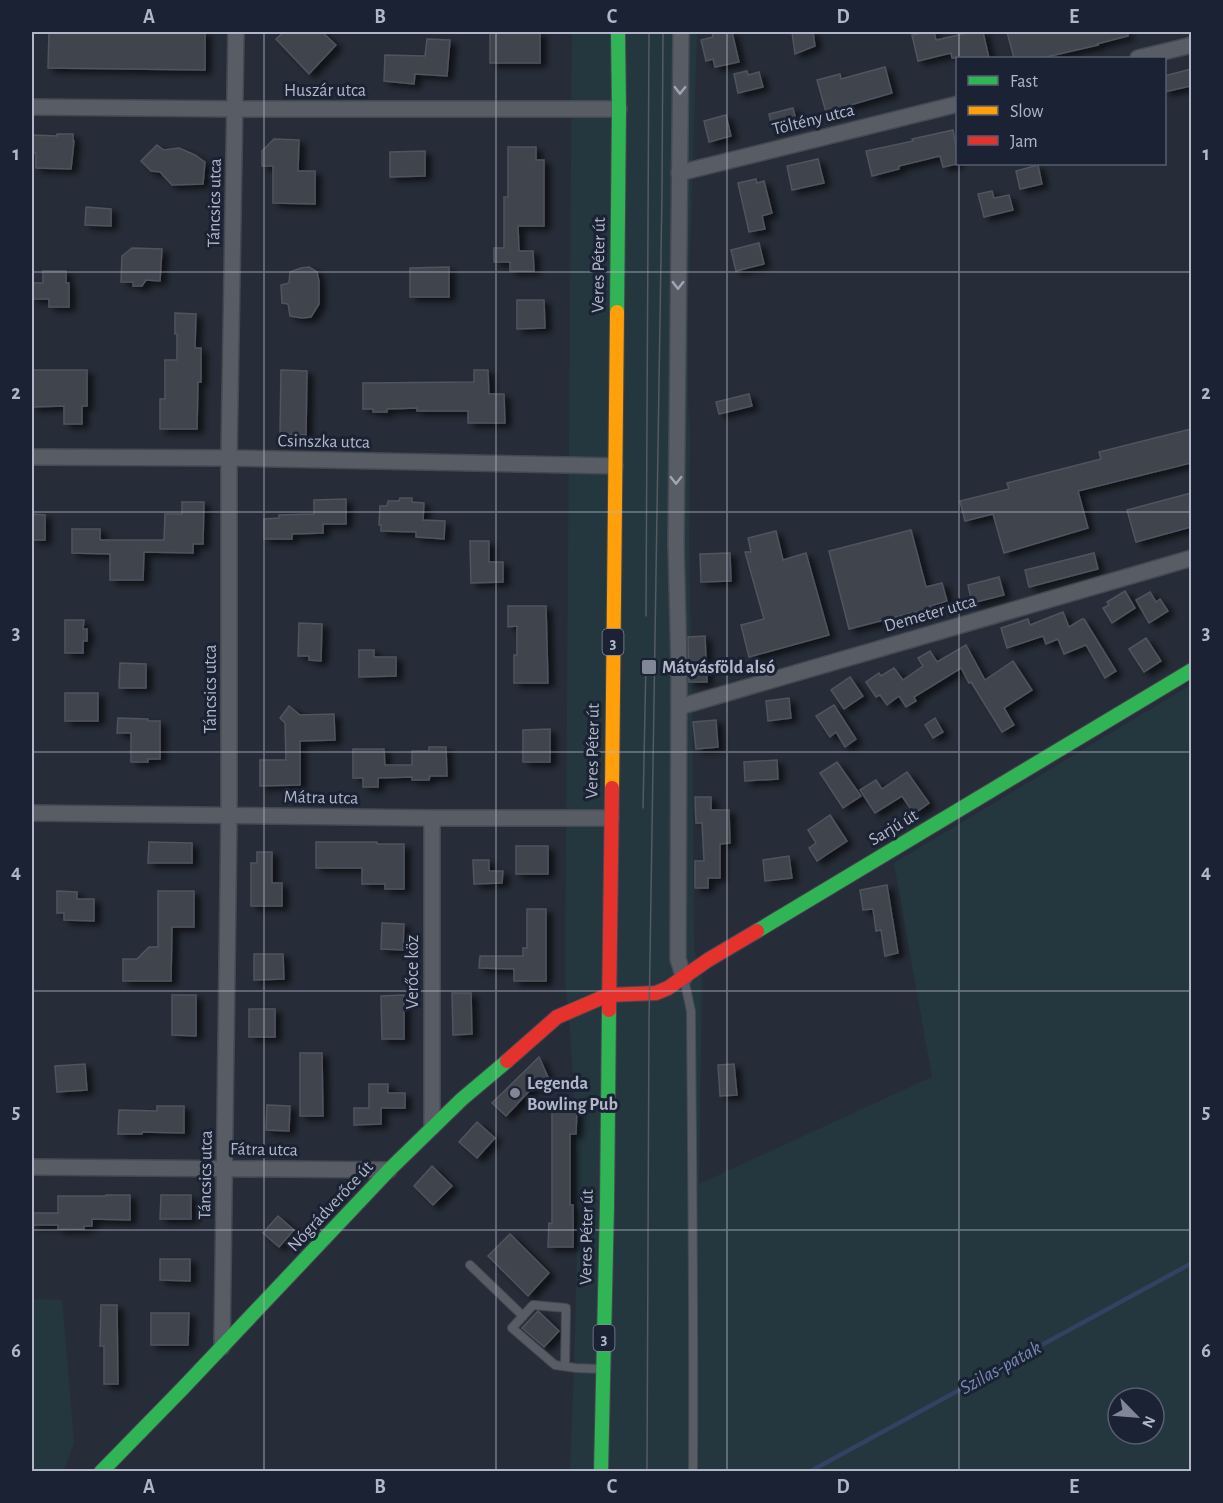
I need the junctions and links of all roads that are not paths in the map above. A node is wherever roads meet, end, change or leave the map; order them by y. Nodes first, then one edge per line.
1 (236, 32) edge
2 (618, 32) edge
3 (681, 32) edge
4 (1191, 45) edge
5 (1142, 57) edge
6 (956, 104) edge
7 (32, 106) edge
8 (235, 109) junction
9 (619, 109) junction
10 (678, 173) junction
11 (32, 457) edge
12 (229, 458) junction
13 (615, 466) junction
14 (1191, 558) edge
15 (1191, 670) edge
16 (678, 707) junction
17 (32, 813) edge
18 (229, 815) junction
19 (432, 818) junction
20 (610, 818) junction
21 (684, 978) junction
22 (608, 995) junction
23 (432, 1126) junction
24 (32, 1167) edge
25 (225, 1168) junction
26 (389, 1170) junction
27 (470, 1265) dead end
28 (523, 1316) junction
29 (222, 1347) junction
30 (565, 1366) junction
31 (603, 1369) junction
32 (101, 1472) edge
33 (601, 1472) edge
34 (693, 1472) edge

1 - 8 street, Táncsics utca
2 - 9 main road, Veres Péter út / 3
3 -> 10 street
4 - 5 street
6 - 10 street, Töltény utca
7 - 8 street, Huszár utca
8 - 9 street, Huszár utca
8 - 12 street, Táncsics utca
9 - 13 main road, Veres Péter út / 3
10 -> 16 street
11 - 12 street, Csinszka utca
12 - 13 street, Csinszka utca
12 - 18 street, Táncsics utca
13 - 20 main road, Veres Péter út / 3
14 - 16 street, Demeter utca
15 - 21 main road, Sarjú út
16 - 21 street
17 - 18 street, Mátra utca
18 - 19 street, Mátra utca
18 - 25 street, Táncsics utca
19 - 20 street, Mátra utca
19 - 23 street, Verőce köz
20 - 22 main road, Veres Péter út / 3
21 - 22 main road, Sarjú út
21 - 34 lane
22 - 23 main road, Nógrádverőce út
22 - 31 main road, Veres Péter út / 3
23 - 26 main road, Nógrádverőce út
24 - 25 street, Fátra utca
25 - 26 street, Fátra utca
25 - 29 street, Táncsics utca
26 - 29 main road, Nógrádverőce út
27 - 28 lane
28 - 30 lane
28 - 30 lane
29 - 32 main road, Nógrádverőce út
30 - 31 lane
31 - 33 main road, Veres Péter út / 3

